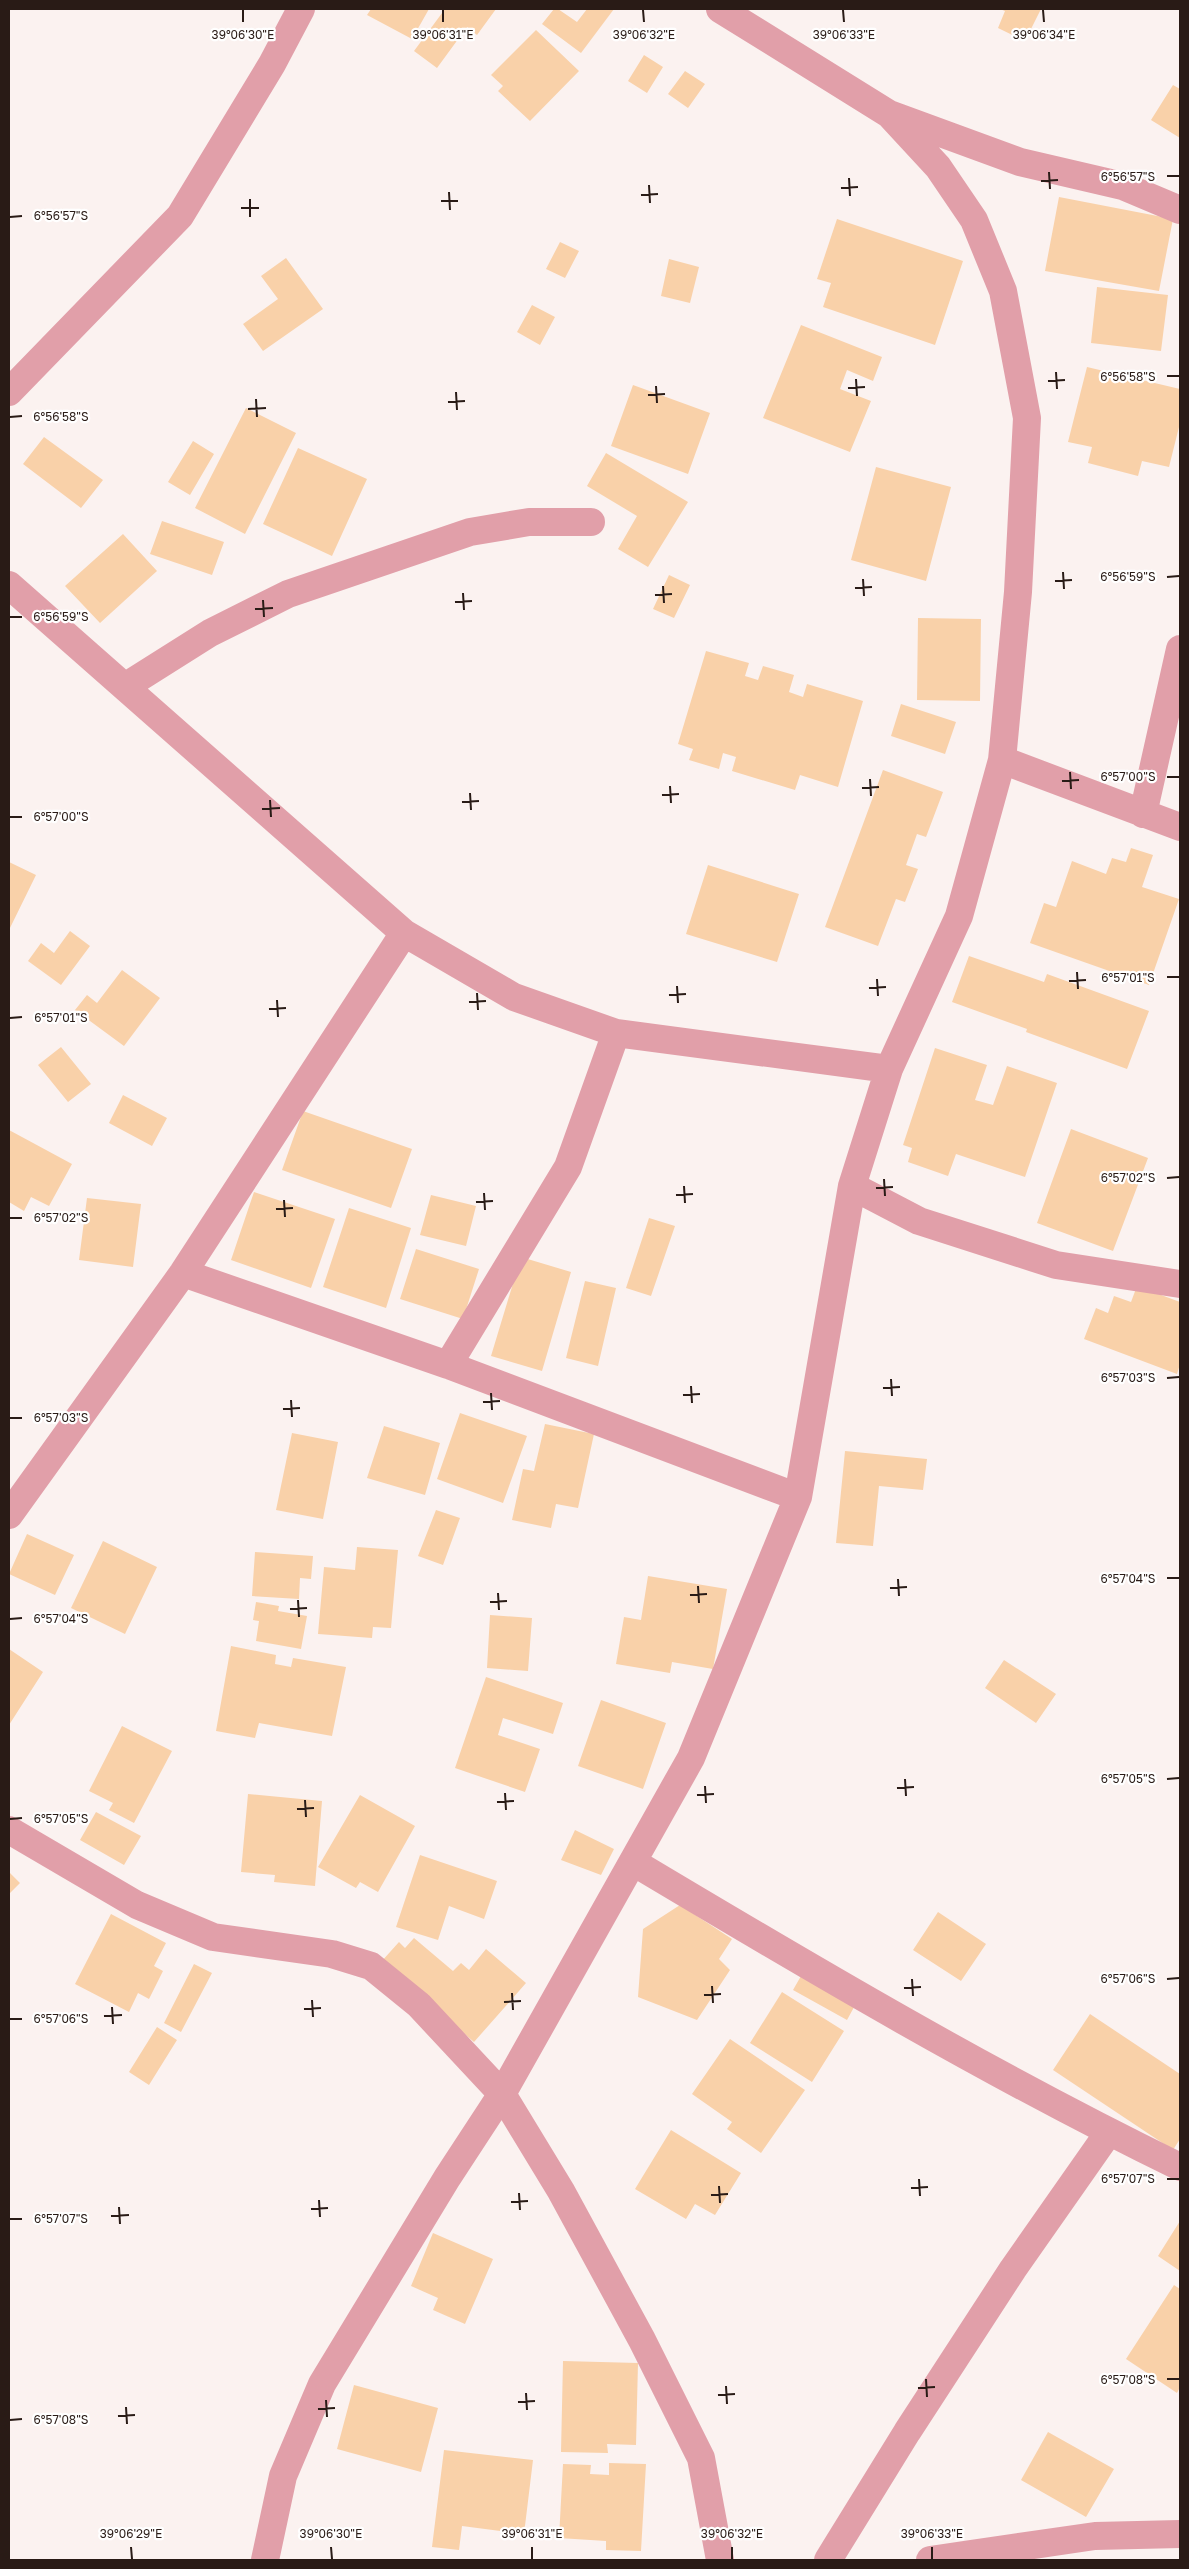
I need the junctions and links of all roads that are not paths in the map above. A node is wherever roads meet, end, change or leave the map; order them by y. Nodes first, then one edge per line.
1 (301, 9) edge
2 (720, 9) edge
3 (889, 114) junction
4 (1180, 210) edge
5 (9, 392) edge
6 (590, 522) dead end
7 (9, 585) edge
8 (1180, 649) edge
9 (126, 686) junction
10 (1002, 760) junction
11 (1143, 814) junction
12 (1180, 827) edge
13 (404, 934) junction
14 (616, 1033) junction
15 (889, 1069) junction
16 (852, 1186) junction
17 (183, 1273) junction
18 (1180, 1284) edge
19 (448, 1365) junction
20 (798, 1497) junction
21 (9, 1515) edge
22 (9, 1830) edge
23 (633, 1862) junction
24 (502, 2094) junction
25 (1109, 2132) junction
26 (1180, 2167) edge
27 (1180, 2534) edge
28 (265, 2560) edge
29 (720, 2560) edge
30 (828, 2560) edge
31 (930, 2560) edge

1 - 5 street
2 - 3 street
3 - 4 street
3 - 10 street
6 - 9 street
7 - 9 street
8 - 11 street
9 - 13 street
10 - 11 street
10 - 15 street
11 - 12 street
13 - 14 street
13 - 17 street
14 - 15 street
14 - 19 street
15 - 16 street
16 - 18 street
16 - 20 street
17 - 19 street
17 - 21 street
19 - 20 street
20 - 23 street
22 - 24 street
23 - 24 street
23 - 25 street
24 - 28 street
24 - 29 street
25 - 26 street
25 - 30 street
27 - 31 street

